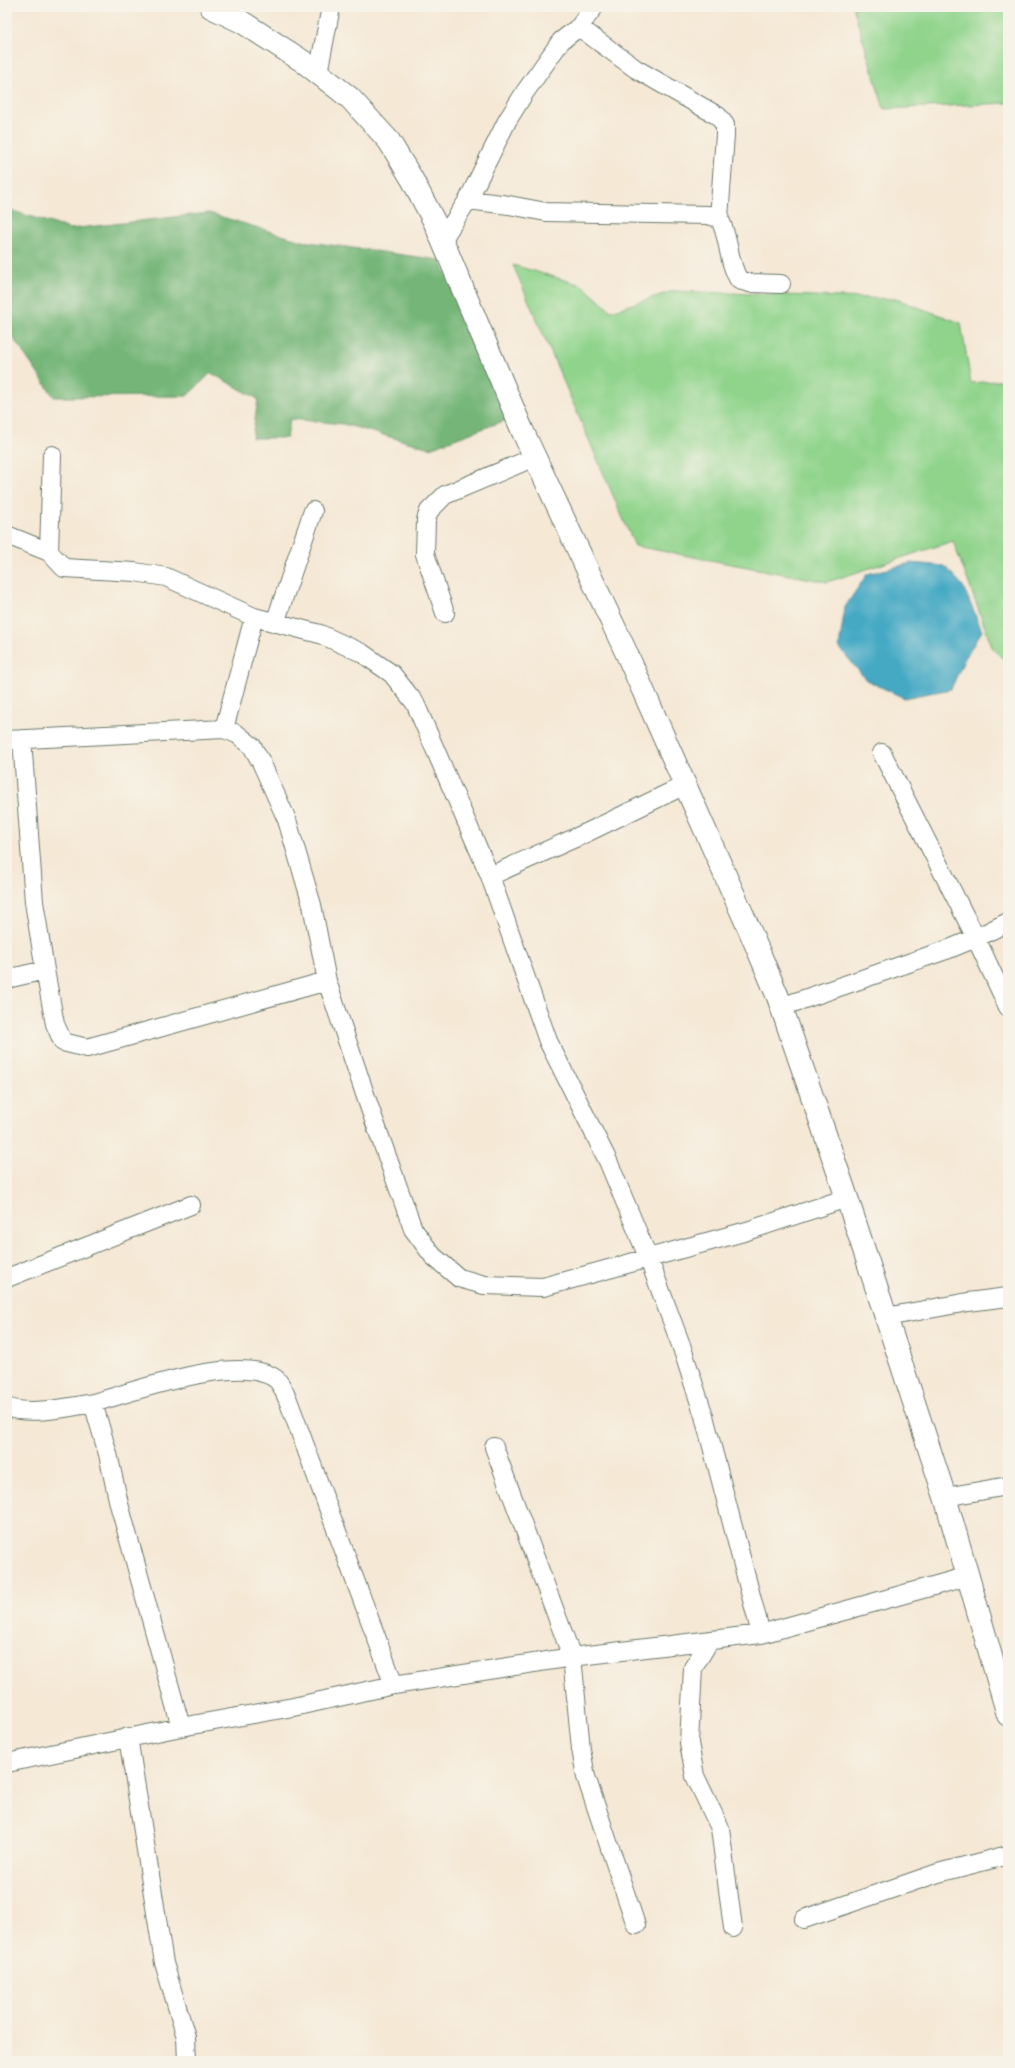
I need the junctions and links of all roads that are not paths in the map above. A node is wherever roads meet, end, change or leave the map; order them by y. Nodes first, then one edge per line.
1 (211, 7) edge
2 (331, 7) edge
3 (594, 7) edge
4 (579, 27) junction
5 (318, 73) junction
6 (468, 200) junction
7 (719, 218) junction
8 (442, 240) junction
9 (781, 284) dead end
10 (52, 455) dead end
11 (535, 457) junction
12 (313, 511) dead end
13 (7, 535) edge
14 (49, 552) junction
15 (444, 613) dead end
16 (254, 617) junction
17 (275, 623) junction
18 (224, 729) junction
19 (14, 739) edge
20 (882, 753) dead end
21 (686, 785) junction
22 (490, 876) junction
23 (1008, 922) edge
24 (976, 938) junction
25 (45, 970) junction
26 (7, 979) edge
27 (327, 981) junction
28 (781, 1007) junction
29 (1008, 1007) edge
30 (847, 1198) junction
31 (191, 1205) dead end
32 (648, 1257) junction
33 (7, 1278) edge
34 (1008, 1297) edge
35 (886, 1317) junction
36 (93, 1403) junction
37 (10, 1410) edge
38 (494, 1447) dead end
39 (1008, 1486) edge
40 (945, 1496) junction
41 (969, 1576) junction
42 (761, 1634) junction
43 (710, 1640) junction
44 (572, 1657) junction
45 (394, 1685) junction
46 (1008, 1715) edge
47 (181, 1727) junction
48 (128, 1737) junction
49 (7, 1763) edge
50 (1008, 1855) edge
51 (804, 1919) dead end
52 (636, 1925) dead end
53 (733, 1928) dead end
54 (187, 2061) edge

1 - 5 street
2 - 5 street
3 - 4 street
4 - 6 street
4 - 7 street
5 - 8 street
6 - 7 street
6 - 8 street
7 - 9 street
8 - 11 street
10 - 14 street
11 - 15 street
11 - 21 street
12 - 17 street
13 - 14 street
14 - 16 street
16 - 17 street
16 - 18 street
17 - 22 street
18 - 19 street
18 - 27 street
19 - 25 street
20 - 24 street
21 - 22 street
21 - 28 street
22 - 32 street
23 - 24 street
24 - 28 street
24 - 29 street
25 - 26 street
25 - 27 street
27 - 32 street
28 - 30 street
30 - 32 street
30 - 35 street
31 - 33 street
32 - 42 street
34 - 35 street
35 - 40 street
36 - 37 street
36 - 45 street
36 - 47 street
38 - 44 street
39 - 40 street
40 - 41 street
41 - 42 street
41 - 46 street
42 - 43 street
43 - 44 street
43 - 53 street
44 - 45 street
44 - 52 street
45 - 47 street
47 - 48 street
48 - 49 street
48 - 54 street
50 - 51 street

